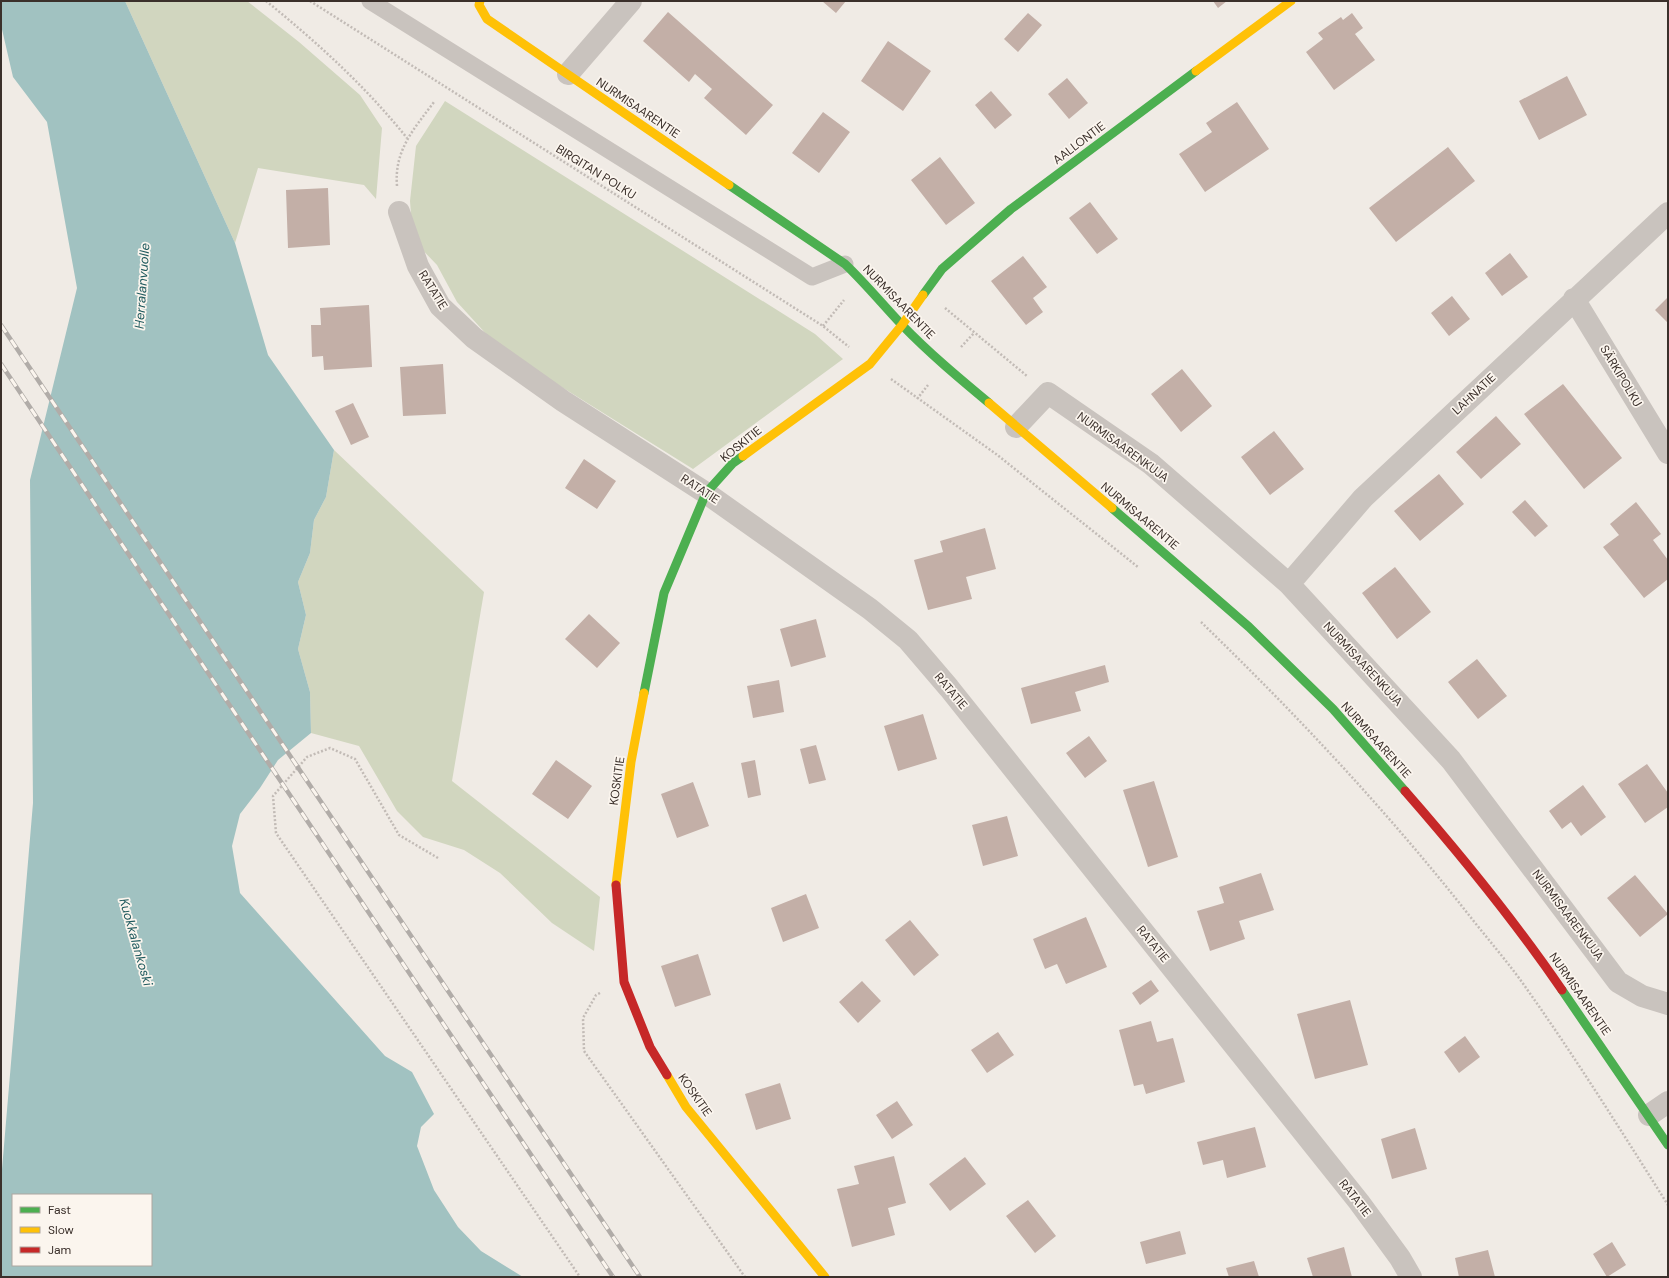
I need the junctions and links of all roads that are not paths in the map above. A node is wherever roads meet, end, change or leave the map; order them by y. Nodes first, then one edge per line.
1 (370, 1) edge
2 (480, 1) edge
3 (631, 1) edge
4 (1290, 1) edge
5 (568, 74) junction
6 (399, 212) road end
7 (1668, 213) edge
8 (845, 264) junction
9 (1574, 300) junction
10 (902, 326) junction
11 (1016, 427) junction
12 (1668, 453) edge
13 (706, 493) junction
14 (1289, 584) junction
15 (1668, 1004) edge
16 (1668, 1102) edge
17 (1649, 1115) junction
18 (1668, 1145) edge
19 (825, 1277) edge
20 (1411, 1277) edge

1 - 8 lane
2 - 5 street, NURMISAARENTIE
3 - 5 street
4 - 10 street, AALLONTIE
5 - 8 street, NURMISAARENTIE
6 - 13 street, RATATIE
7 - 9 street, LAHNATIE
8 - 10 street, NURMISAARENTIE
9 - 12 street, SÄRKIPOLKU
9 - 14 street, LAHNATIE
10 - 11 street, NURMISAARENTIE
10 - 13 street, KOSKITIE
11 - 14 street, NURMISAARENKUJA
11 - 17 street, NURMISAARENTIE
13 - 19 street, KOSKITIE
13 - 20 street, RATATIE
14 - 15 street, NURMISAARENKUJA
16 - 17 street
17 - 18 street, NURMISAARENTIE

